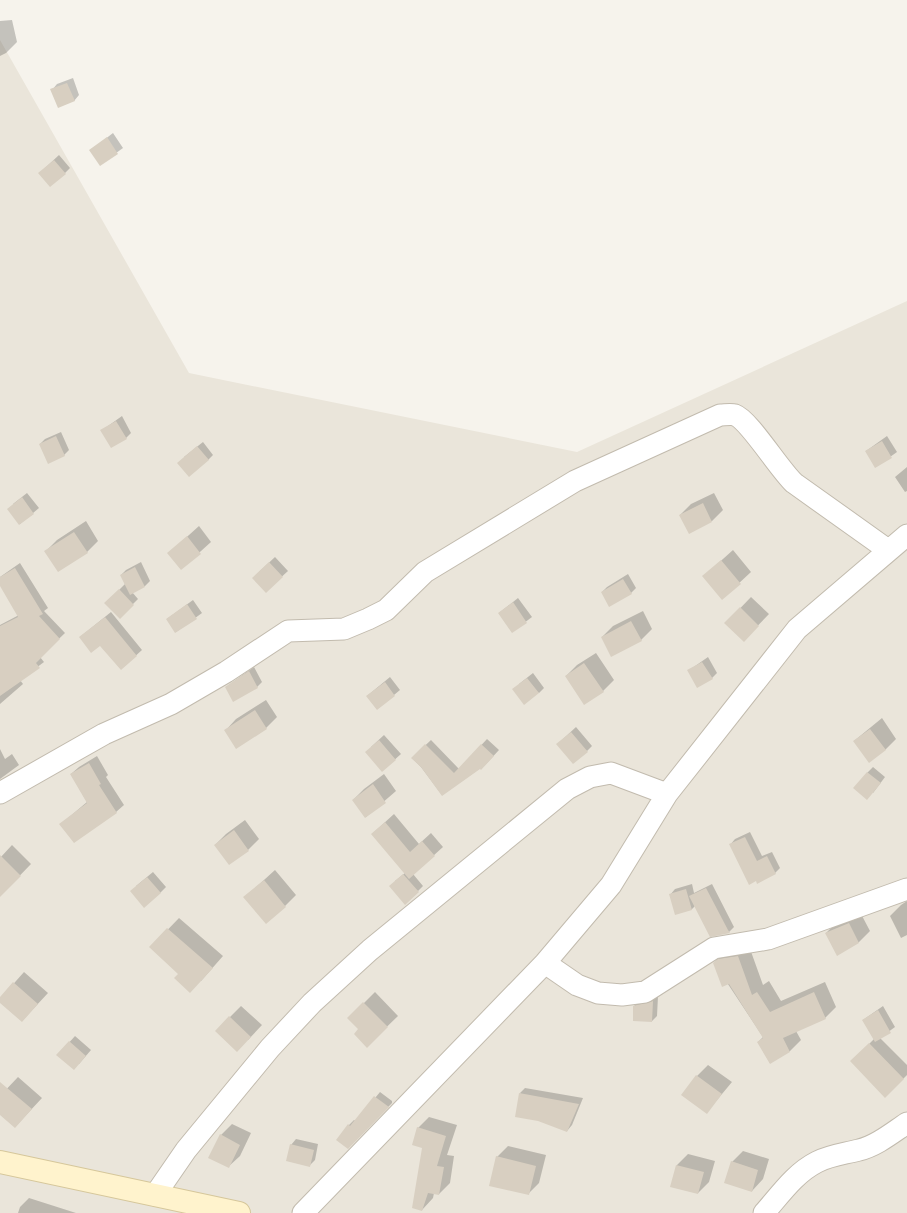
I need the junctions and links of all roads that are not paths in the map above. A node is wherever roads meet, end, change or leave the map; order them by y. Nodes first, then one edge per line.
1 (907, 535) edge
2 (888, 550) junction
3 (0, 794) edge
4 (667, 794) junction
5 (907, 889) edge
6 (545, 963) junction
7 (907, 1123) edge
8 (0, 1162) edge
9 (155, 1195) junction
10 (239, 1213) edge
11 (303, 1213) edge
12 (764, 1213) edge

1 - 2 street
2 - 3 street
2 - 4 street
4 - 6 street
4 - 9 street
5 - 6 street
6 - 11 street
7 - 12 street
8 - 9 street
9 - 10 street

